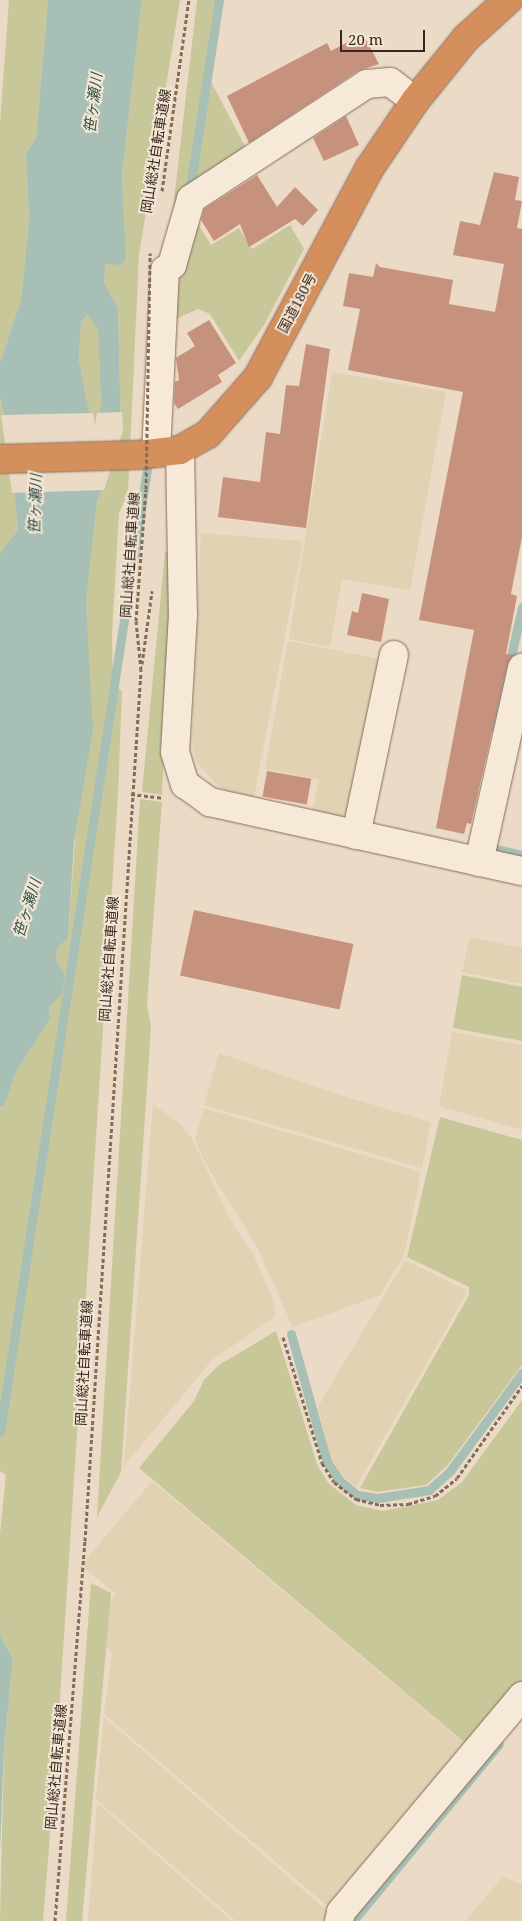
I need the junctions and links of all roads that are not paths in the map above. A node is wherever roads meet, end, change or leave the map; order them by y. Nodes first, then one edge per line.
1 (508, 0) edge
2 (415, 101) junction
3 (158, 453) junction
4 (0, 459) edge
5 (394, 655) dead end
6 (522, 668) edge
7 (356, 835) junction
8 (482, 849) junction
9 (522, 871) edge
10 (522, 1696) edge
11 (339, 1921) edge

1 - 2 highway, 国道180号
2 - 3 highway, 国道180号
2 - 3 street
3 - 4 highway, 国道180号
3 - 7 street
5 - 7 street
6 - 8 street
7 - 8 street
8 - 9 street
10 - 11 street

